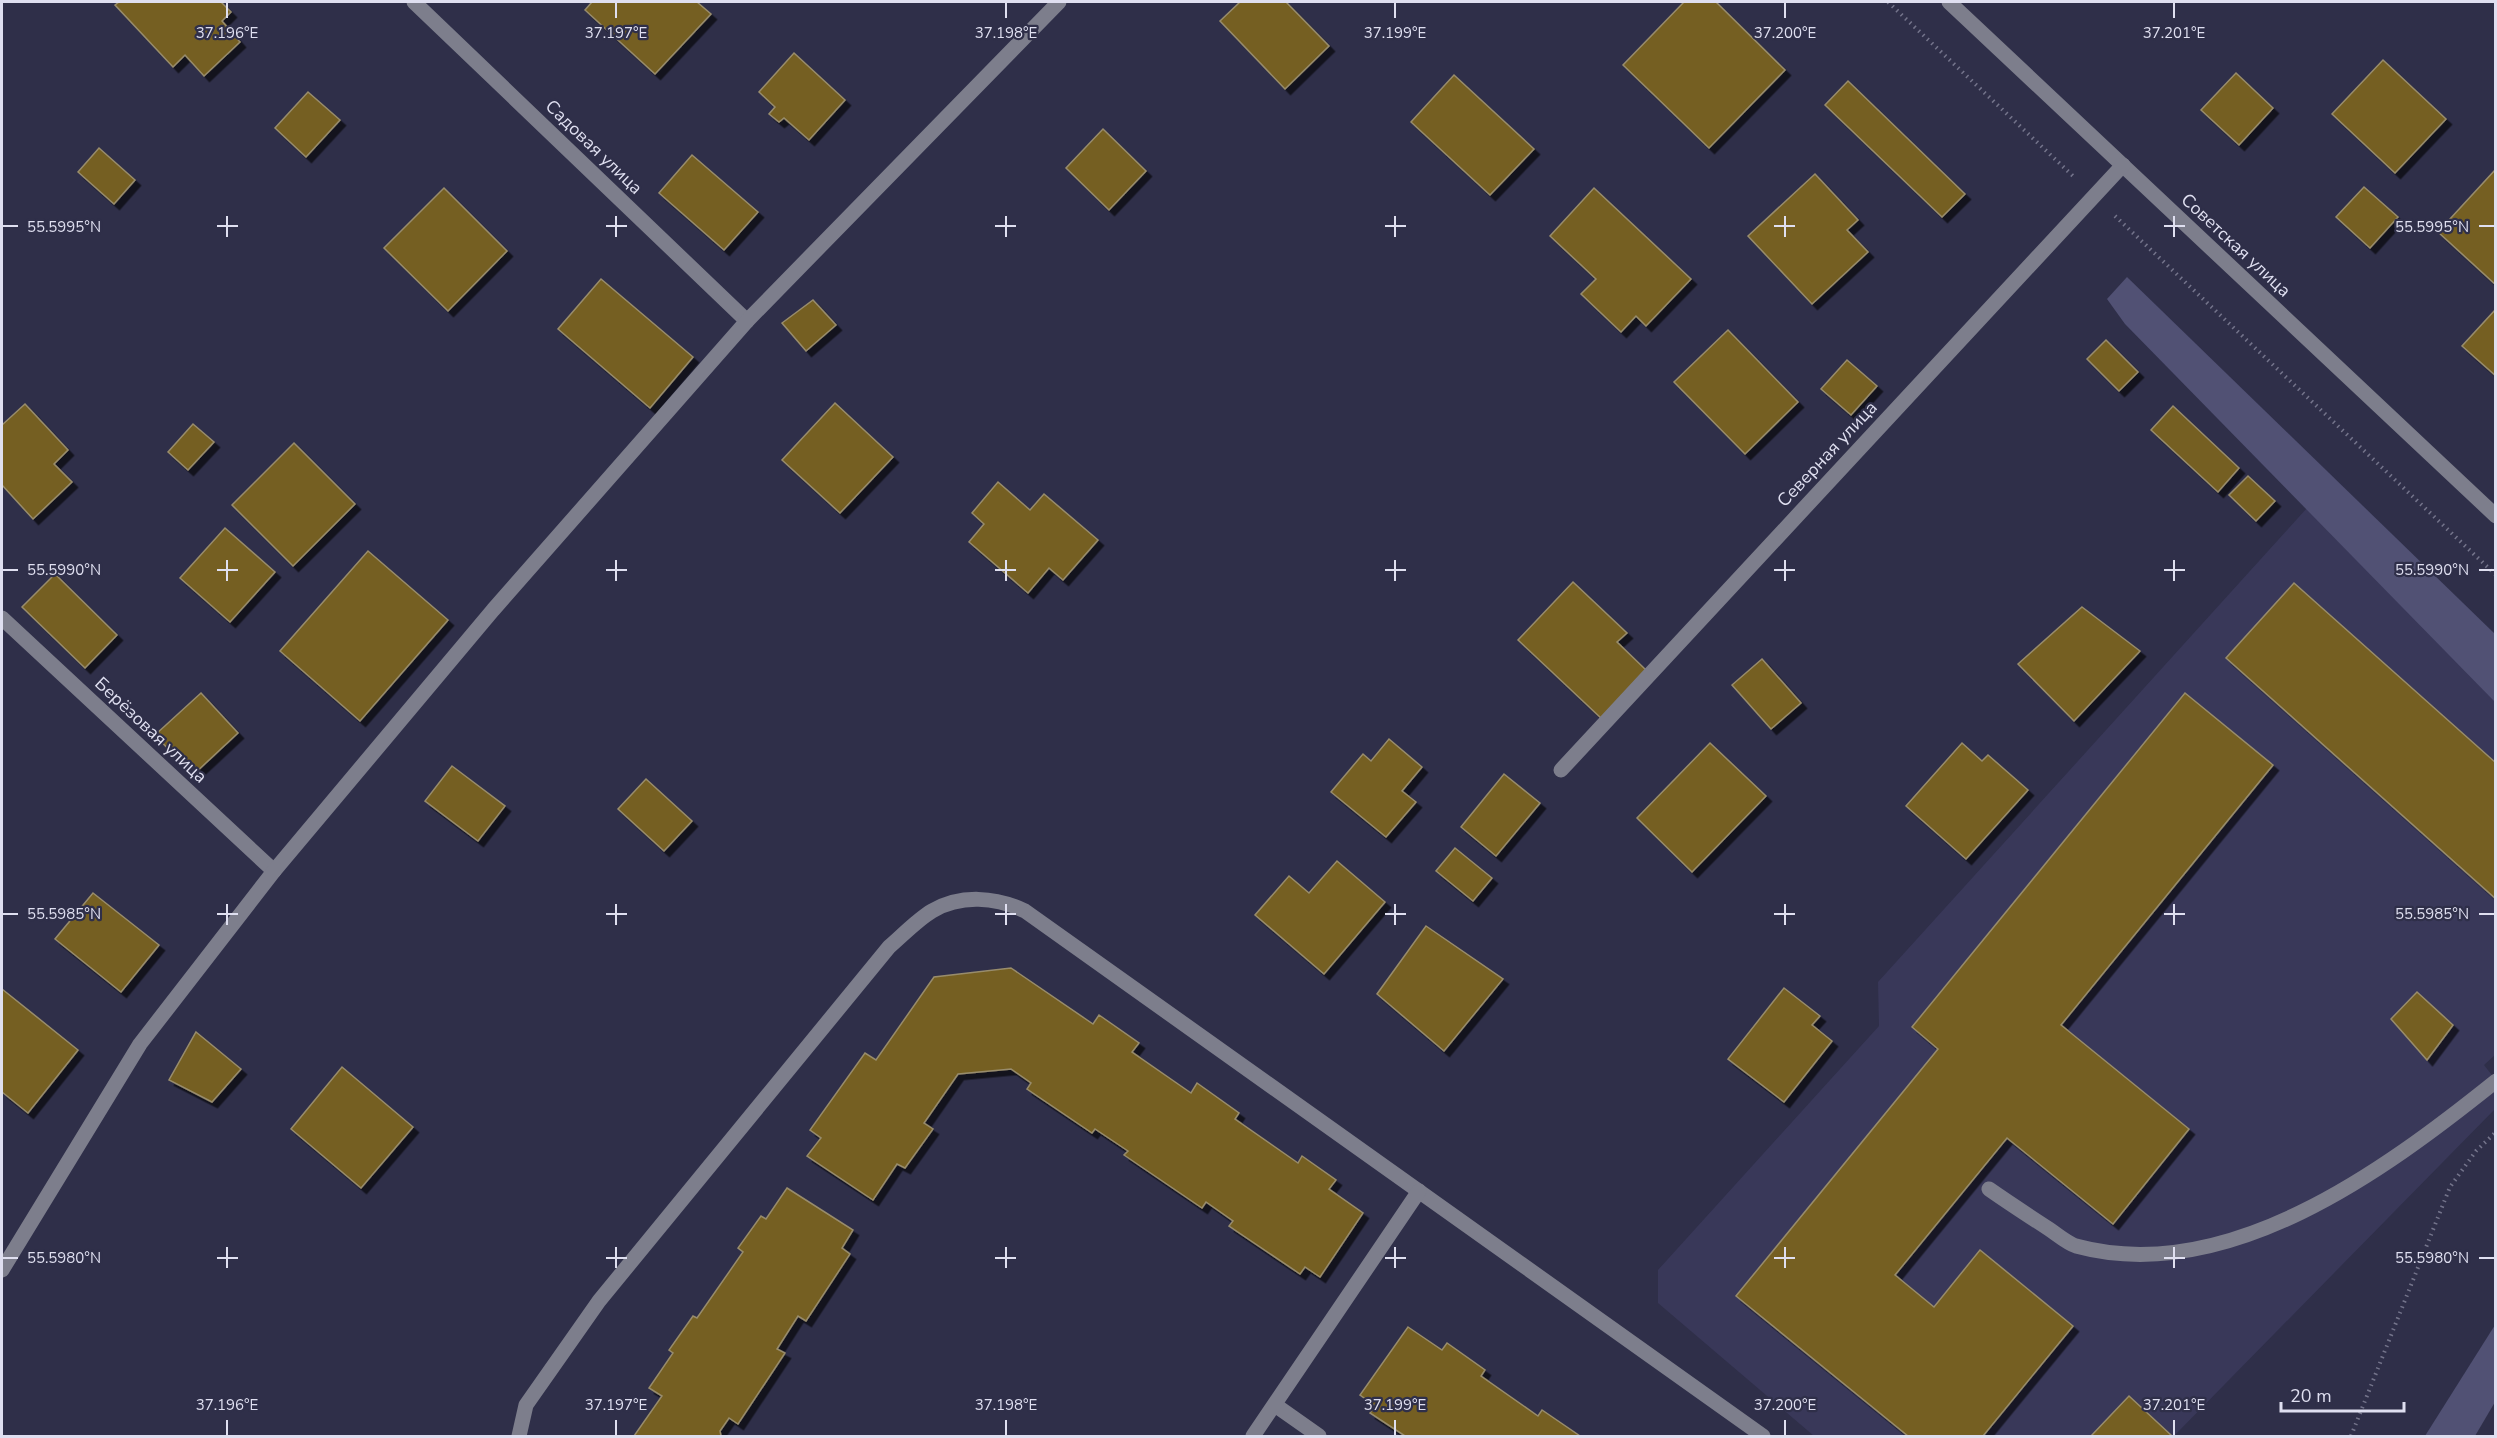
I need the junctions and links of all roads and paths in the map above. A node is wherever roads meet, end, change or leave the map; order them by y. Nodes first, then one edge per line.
1 (414, 2) edge
2 (1059, 2) edge
3 (1888, 2) edge
4 (1949, 2) edge
5 (2123, 165) junction
6 (2093, 195) junction
7 (747, 321) junction
8 (2496, 516) edge
9 (2496, 575) edge
10 (2, 618) edge
11 (1561, 770) dead end
12 (274, 871) junction
13 (2496, 1081) edge
14 (2496, 1132) edge
15 (1989, 1189) dead end
16 (1419, 1191) junction
17 (5, 1265) edge
18 (1275, 1405) junction
19 (519, 1437) edge
20 (1253, 1437) edge
21 (1319, 1437) edge
22 (1763, 1437) edge
23 (2351, 1437) edge

1 - 7 street, Садовая улица
2 - 7 street
3 - 6 path
4 - 5 street, Советская улица
5 - 6 street, Северная улица
5 - 8 street, Советская улица
6 - 9 path
6 - 11 street, Северная улица
7 - 12 street
10 - 12 street, Берёзовая улица
12 - 17 street
13 - 15 street
14 - 23 path
16 - 18 street
16 - 19 street
16 - 22 street
18 - 20 street
18 - 21 street

